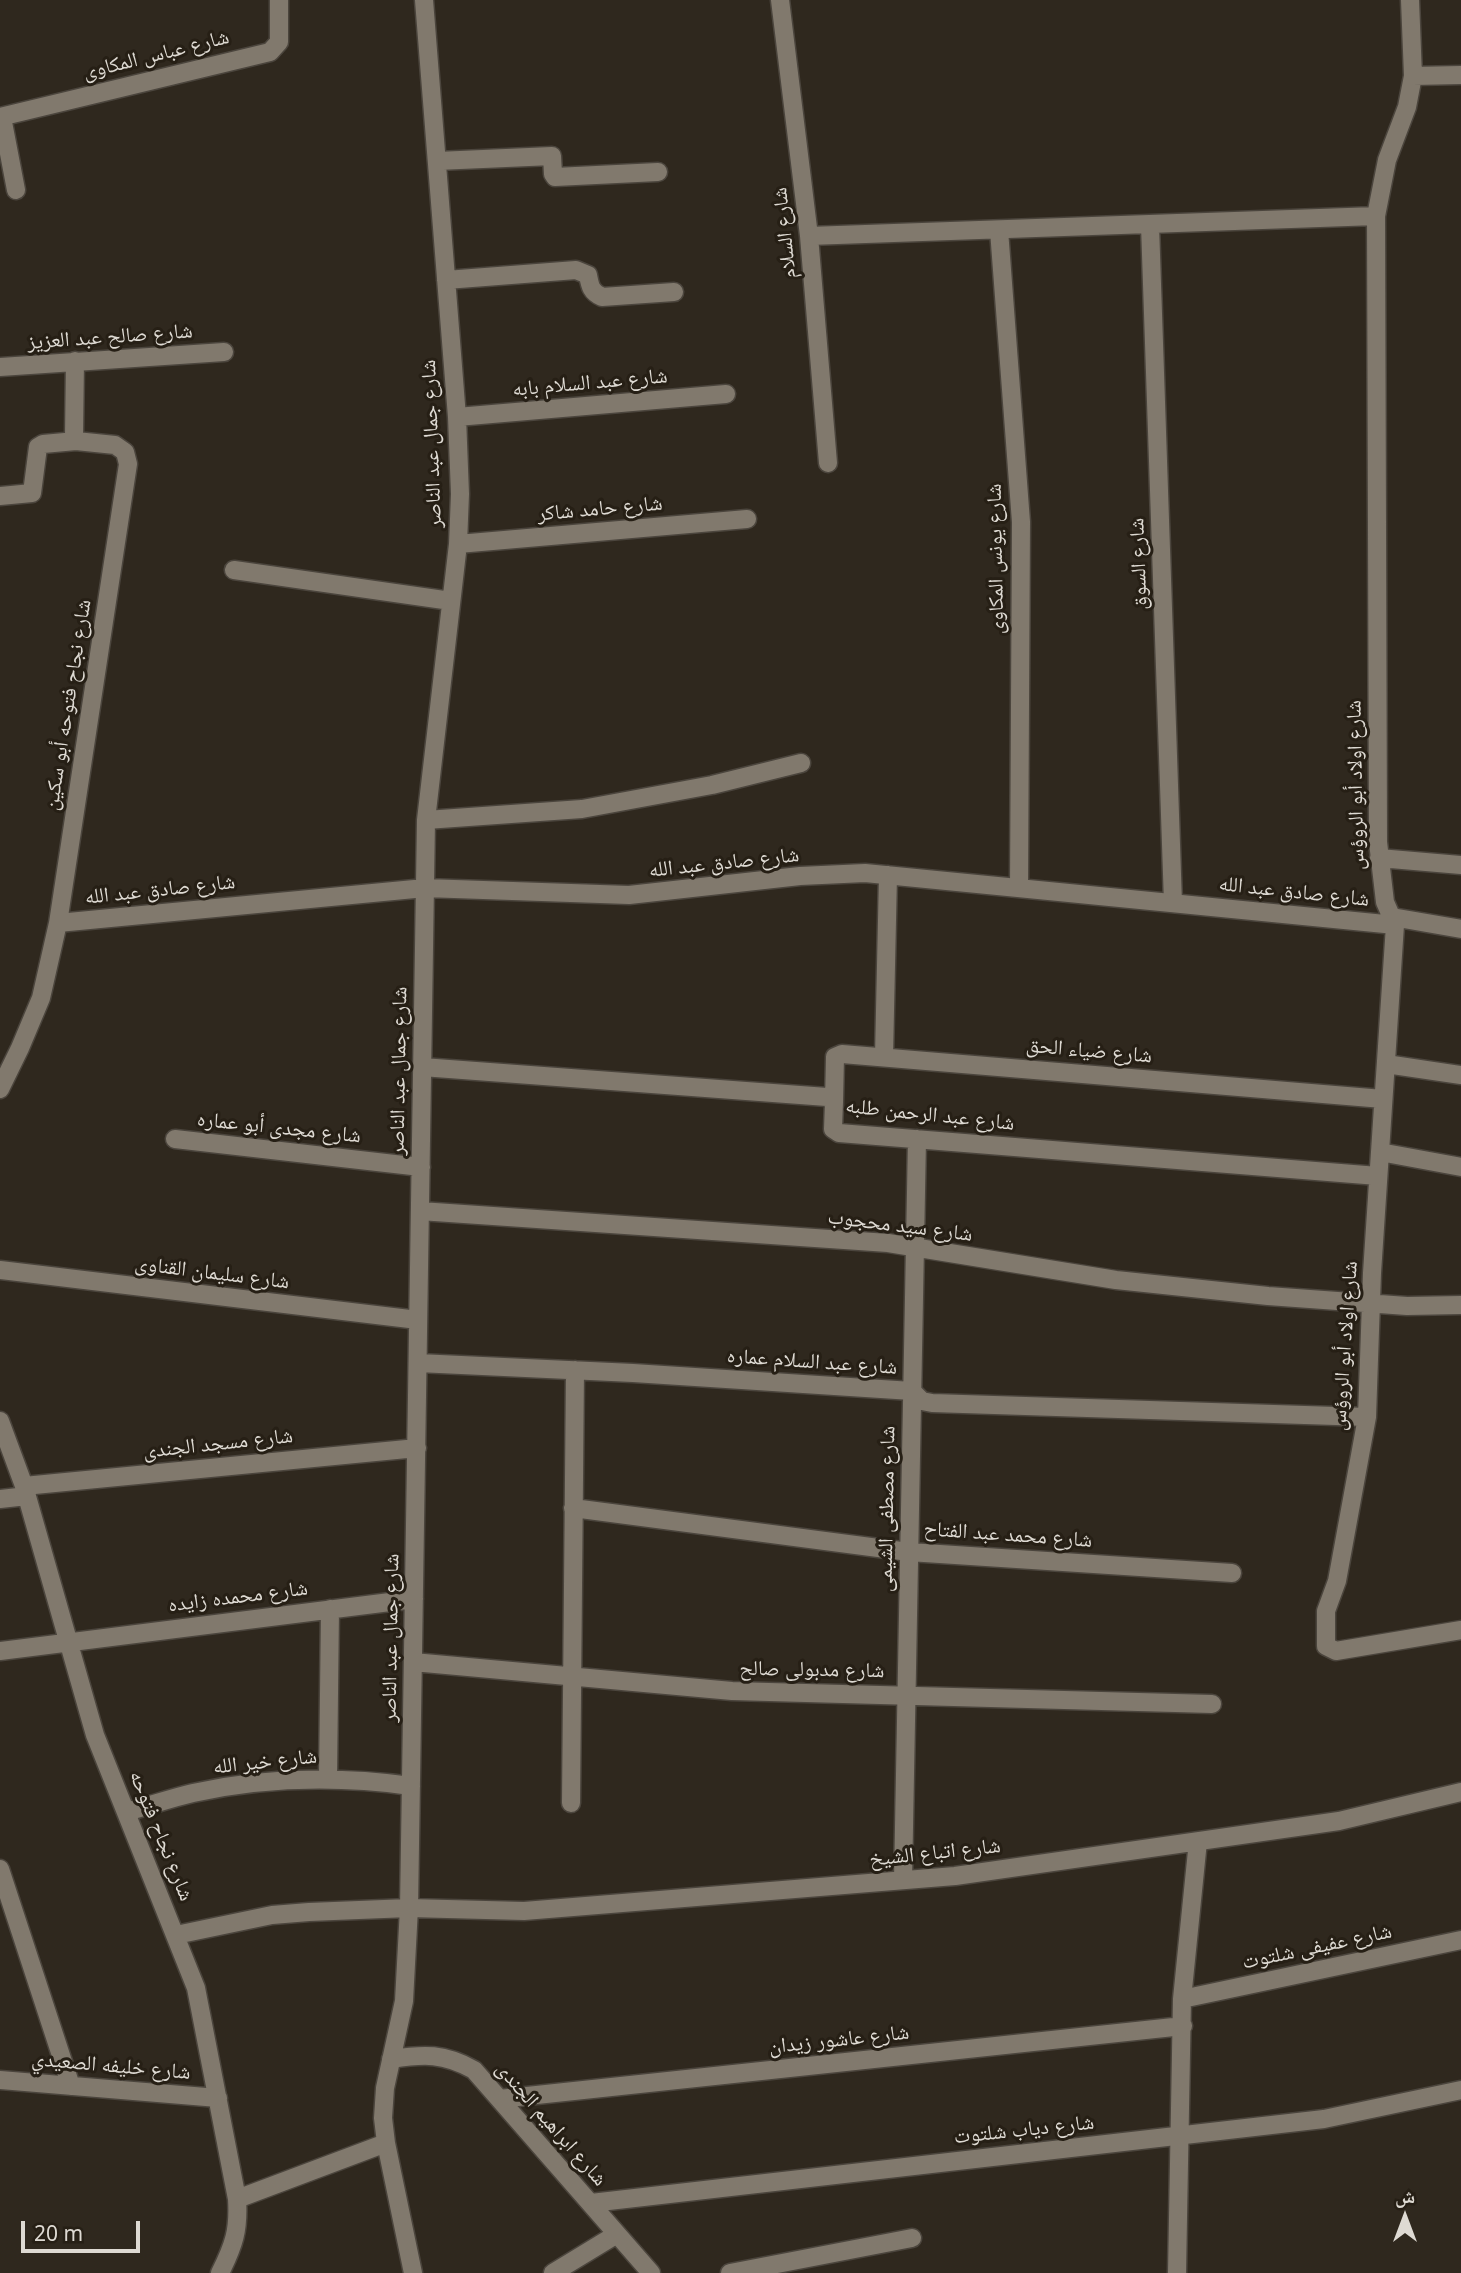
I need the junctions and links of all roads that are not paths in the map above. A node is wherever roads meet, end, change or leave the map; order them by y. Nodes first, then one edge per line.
1 (279, 0) edge
2 (424, 0) edge
3 (780, 0) edge
4 (1410, 0) edge
5 (1461, 75) edge
6 (1413, 76) junction
7 (1, 117) edge
8 (437, 161) junction
9 (658, 172) dead end
10 (16, 190) dead end
11 (1376, 216) junction
12 (1150, 225) junction
13 (999, 230) junction
14 (809, 236) junction
15 (446, 280) junction
16 (674, 292) dead end
17 (224, 352) dead end
18 (75, 361) junction
19 (0, 367) edge
20 (726, 394) dead end
21 (457, 417) junction
22 (76, 441) junction
23 (828, 463) dead end
24 (0, 496) edge
25 (747, 519) dead end
26 (457, 544) junction
27 (234, 570) dead end
28 (451, 601) junction
29 (801, 763) dead end
30 (426, 820) junction
31 (1379, 858) junction
32 (1461, 865) edge
33 (888, 876) junction
34 (425, 888) junction
35 (1019, 888) junction
36 (1173, 903) junction
37 (1394, 921) junction
38 (58, 923) junction
39 (1461, 929) edge
40 (884, 1056) junction
41 (1386, 1064) junction
42 (422, 1067) junction
43 (1461, 1075) edge
44 (0, 1089) edge
45 (1383, 1099) junction
46 (834, 1101) junction
47 (175, 1139) dead end
48 (917, 1139) junction
49 (1380, 1152) junction
50 (421, 1167) junction
51 (1461, 1167) edge
52 (1378, 1176) junction
53 (420, 1211) junction
54 (915, 1248) junction
55 (0, 1270) edge
56 (1372, 1303) junction
57 (1461, 1305) edge
58 (418, 1320) junction
59 (418, 1363) junction
60 (575, 1370) junction
61 (912, 1391) junction
62 (1367, 1417) junction
63 (0, 1421) edge
64 (416, 1448) junction
65 (26, 1491) junction
66 (0, 1499) edge
67 (573, 1508) junction
68 (909, 1552) junction
69 (1232, 1573) dead end
70 (414, 1599) junction
71 (330, 1609) junction
72 (1461, 1630) edge
73 (68, 1642) junction
74 (0, 1651) edge
75 (413, 1662) junction
76 (572, 1677) junction
77 (906, 1695) junction
78 (1212, 1704) dead end
79 (328, 1778) junction
80 (411, 1786) junction
81 (1461, 1792) edge
82 (570, 1804) dead end
83 (126, 1812) junction
84 (1198, 1841) junction
85 (0, 1869) edge
86 (903, 1880) junction
87 (409, 1908) junction
88 (176, 1935) junction
89 (1461, 1940) edge
90 (1182, 1999) junction
91 (1183, 2026) junction
92 (391, 2059) junction
93 (0, 2080) edge
94 (71, 2086) junction
95 (1461, 2090) edge
96 (218, 2098) junction
97 (499, 2099) junction
98 (1180, 2136) junction
99 (386, 2143) junction
100 (237, 2199) junction
101 (591, 2203) junction
102 (617, 2234) junction
103 (912, 2238) dead end
104 (220, 2273) edge
105 (413, 2273) edge
106 (553, 2273) edge
107 (651, 2273) edge
108 (730, 2273) edge
109 (1178, 2273) edge

1 - 7 street, شارع عباس المكاوى
2 - 8 street, شارع جمال عبد الناصر
3 - 14 street, شارع السلام
4 - 6 street, شارع اولاد أبو الروؤس
5 - 6 street
6 - 11 street, شارع اولاد أبو الروؤس
7 - 10 street
8 - 9 street
8 - 15 street, شارع جمال عبد الناصر
11 - 12 street
11 - 31 street, شارع اولاد أبو الروؤس
12 - 13 street
12 - 36 street, شارع السوق
13 - 14 street
13 - 35 street, شارع يونس المكاوى
14 - 23 street, شارع السلام
15 - 16 street
15 - 21 street, شارع جمال عبد الناصر
17 - 18 street, شارع صالح عبد العزيز
18 - 19 street, شارع صالح عبد العزيز
18 - 22 street
20 - 21 street, شارع عبد السلام بابه
21 - 26 street, شارع جمال عبد الناصر
22 - 24 street
22 - 38 street, شارع نجاح فتوحه أبو سكين
25 - 26 street, شارع حامد شاكر
26 - 28 street, شارع جمال عبد الناصر
27 - 28 street
28 - 30 street, شارع جمال عبد الناصر
29 - 30 street
30 - 34 street, شارع جمال عبد الناصر
31 - 32 street
31 - 37 street, شارع اولاد أبو الروؤس
33 - 34 street, شارع صادق عبد الله
33 - 35 street, شارع صادق عبد الله
33 - 40 street
34 - 38 street, شارع صادق عبد الله
34 - 42 street, شارع جمال عبد الناصر
35 - 36 street, شارع صادق عبد الله
36 - 37 street, شارع صادق عبد الله
37 - 39 street, شارع صادق عبد الله
37 - 41 street, شارع اولاد أبو الروؤس
38 - 44 street, شارع نجاح فتوحه أبو سكين
40 - 45 street, شارع ضياء الحق
40 - 46 street, شارع ضياء الحق
41 - 43 street
41 - 45 street, شارع اولاد أبو الروؤس
42 - 46 street, شارع عبد الرحمن طلبه
42 - 50 street, شارع جمال عبد الناصر
45 - 49 street, شارع اولاد أبو الروؤس
46 - 48 street, شارع عبد الرحمن طلبه
47 - 50 street, شارع مجدى أبو عماره
48 - 52 street, شارع عبد الرحمن طلبه
48 - 54 street, شارع مصطفى الشيمى
49 - 51 street
49 - 52 street, شارع اولاد أبو الروؤس
50 - 53 street, شارع جمال عبد الناصر
52 - 56 street, شارع اولاد أبو الروؤس
53 - 54 street, شارع سيد محجوب
53 - 58 street, شارع جمال عبد الناصر
54 - 56 street, شارع سيد محجوب
54 - 61 street, شارع مصطفى الشيمى
55 - 58 street, شارع سليمان القناوى
56 - 57 street, شارع سيد محجوب
56 - 62 street, شارع اولاد أبو الروؤس
58 - 59 street, شارع جمال عبد الناصر
59 - 60 street, شارع عبد السلام عماره
59 - 64 street, شارع جمال عبد الناصر
60 - 61 street, شارع عبد السلام عماره
60 - 67 street
61 - 62 street, شارع عبد السلام عماره
61 - 68 street, شارع مصطفى الشيمى
62 - 72 street, شارع اولاد أبو الروؤس
63 - 65 street, شارع نجاح فتوحه
64 - 65 street, شارع مسجد الجندى
64 - 70 street, شارع جمال عبد الناصر
65 - 66 street, شارع مسجد الجندى
65 - 73 street, شارع نجاح فتوحه
67 - 68 street, شارع محمد عبد الفتاح
67 - 76 street
68 - 69 street, شارع محمد عبد الفتاح
68 - 77 street, شارع مصطفى الشيمى
70 - 71 street, شارع محمده زايده
70 - 75 street, شارع جمال عبد الناصر
71 - 73 street, شارع محمده زايده
71 - 79 street
73 - 74 street, شارع محمده زايده
73 - 83 street, شارع نجاح فتوحه
75 - 76 street, شارع مدبولى صالح
75 - 80 street, شارع جمال عبد الناصر
76 - 77 street, شارع مدبولى صالح
76 - 82 street
77 - 78 street, شارع مدبولى صالح
77 - 86 street, شارع مصطفى الشيمى
79 - 80 street, شارع خير الله
79 - 83 street, شارع خير الله
80 - 87 street, شارع جمال عبد الناصر
81 - 84 street, شارع اتباع الشيخ
83 - 88 street, شارع نجاح فتوحه
84 - 86 street, شارع اتباع الشيخ
84 - 90 street
85 - 94 street
86 - 87 street, شارع اتباع الشيخ
87 - 88 street, شارع اتباع الشيخ
87 - 92 street, شارع جمال عبد الناصر
88 - 96 street, شارع نجاح فتوحه
89 - 90 street, شارع عفيفى شلتوت
90 - 91 street
91 - 97 street, شارع عاشور زيدان
91 - 98 street
92 - 97 street, شارع ابراهيم الجندى
92 - 99 street, شارع جمال عبد الناصر
93 - 94 street, شارع خليفه الصعيدي
94 - 96 street, شارع خليفه الصعيدي
95 - 98 street, شارع دياب شلتوت
96 - 100 street, شارع نجاح فتوحه
97 - 101 street, شارع ابراهيم الجندى
98 - 101 street, شارع دياب شلتوت
98 - 109 street
99 - 100 street
99 - 105 street, شارع جمال عبد الناصر
100 - 104 street, شارع نجاح فتوحه
101 - 102 street, شارع ابراهيم الجندى
102 - 106 street
102 - 107 street, شارع ابراهيم الجندى
103 - 108 street

